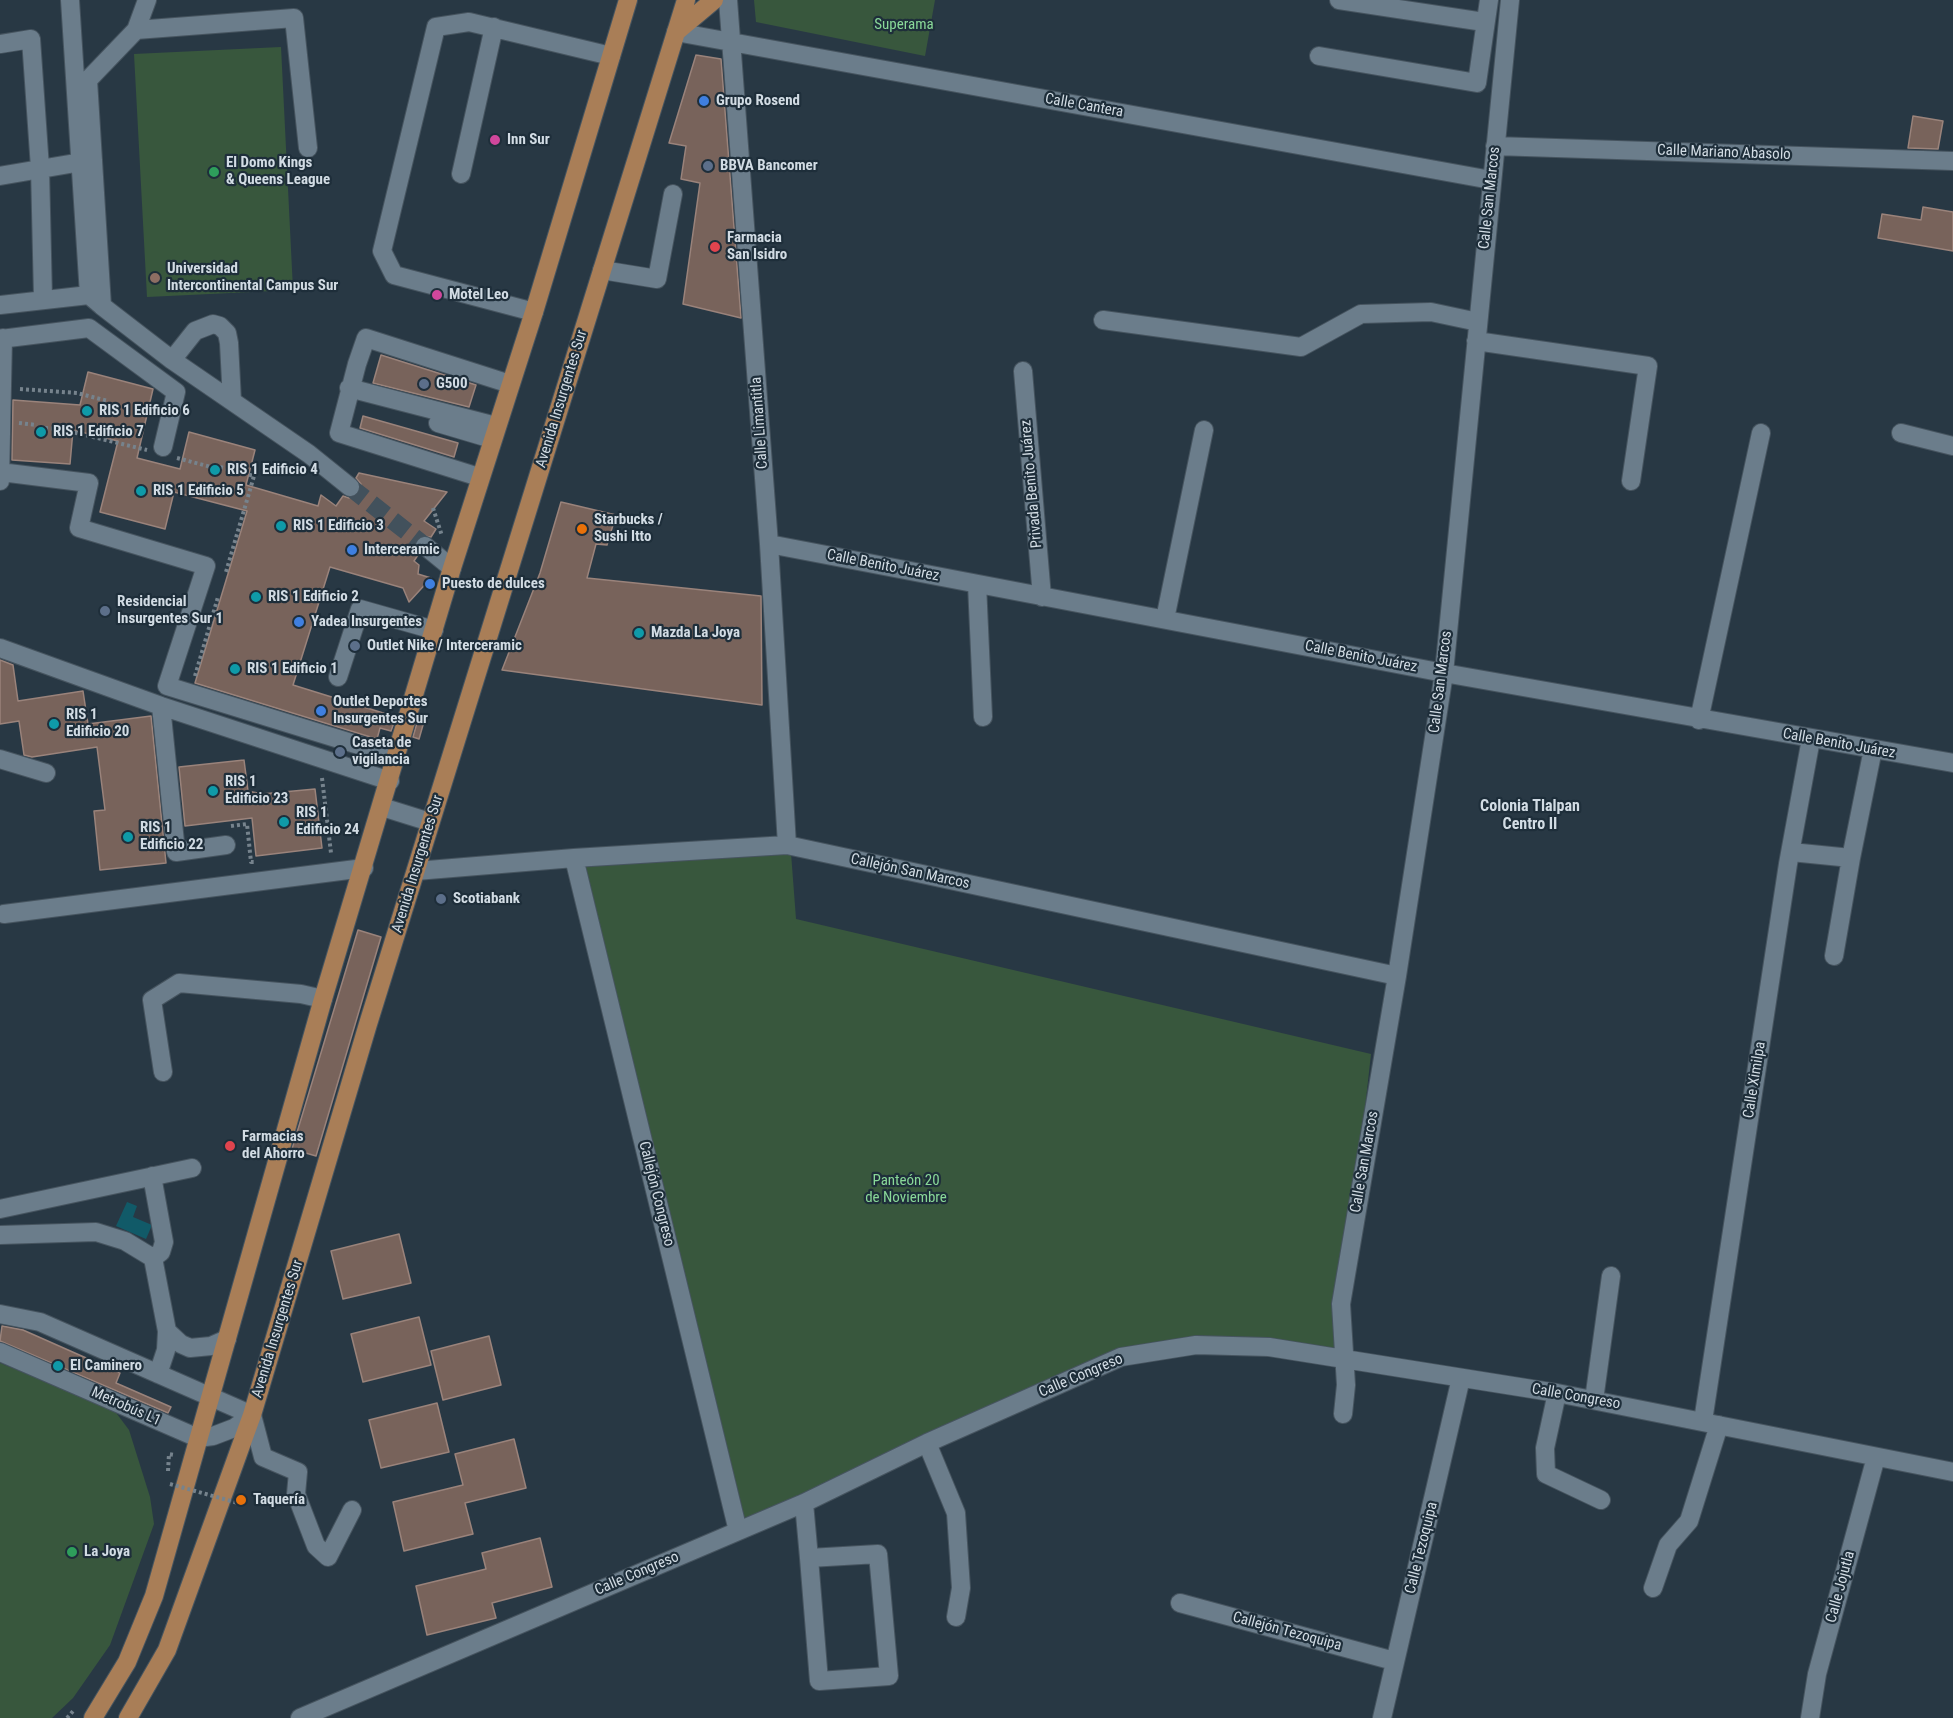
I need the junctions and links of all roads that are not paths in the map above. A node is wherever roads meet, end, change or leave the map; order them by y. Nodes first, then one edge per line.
1 (70, 0) edge
2 (147, 0) edge
3 (628, 0) edge
4 (686, 0) edge
5 (714, 0) edge
6 (728, 0) edge
7 (1339, 0) edge
8 (1489, 0) edge
9 (1510, 0) edge
10 (1484, 22) junction
11 (494, 27) junction
12 (136, 30) junction
13 (676, 32) junction
14 (730, 42) junction
15 (0, 44) edge
16 (611, 56) junction
17 (1319, 56) dead end
18 (82, 81) junction
19 (1496, 146) junction
20 (308, 148) dead end
21 (88, 160) junction
22 (1953, 161) edge
23 (40, 168) junction
24 (461, 174) dead end
25 (0, 176) edge
26 (1491, 180) junction
27 (673, 194) dead end
28 (602, 270) junction
29 (43, 298) junction
30 (96, 300) junction
31 (0, 305) edge
32 (534, 312) junction
33 (1103, 320) dead end
34 (1478, 322) junction
35 (2, 338) edge
36 (1476, 341) junction
37 (172, 360) junction
38 (1023, 370) dead end
39 (510, 384) junction
40 (348, 391) junction
41 (232, 401) junction
42 (1204, 430) dead end
43 (494, 432) junction
44 (1761, 433) dead end
45 (1901, 433) dead end
46 (1953, 446) edge
47 (160, 451) road end
48 (0, 472) edge
49 (480, 477) junction
50 (0, 481) edge
51 (1632, 481) dead end
52 (350, 487) tunnel mouth
53 (770, 544) junction
54 (424, 546) tunnel mouth
55 (452, 568) junction
56 (976, 584) junction
57 (1042, 597) junction
58 (1165, 619) junction
59 (434, 630) junction
60 (0, 648) edge
61 (1444, 674) junction
62 (338, 677) dead end
63 (161, 706) junction
64 (983, 717) dead end
65 (1699, 720) junction
66 (1811, 739) junction
67 (1873, 749) junction
68 (397, 757) junction
69 (0, 759) edge
70 (1953, 762) edge
71 (46, 773) dead end
72 (390, 781) junction
73 (382, 807) junction
74 (430, 822) junction
75 (226, 845) dead end
76 (787, 845) junction
77 (1791, 852) junction
78 (574, 858) junction
79 (1851, 858) junction
80 (364, 868) junction
81 (416, 871) junction
82 (4, 914) dead end
83 (1834, 956) dead end
84 (1397, 976) junction
85 (323, 999) junction
86 (163, 1072) dead end
87 (192, 1168) dead end
88 (152, 1176) junction
89 (0, 1209) edge
90 (0, 1235) edge
91 (153, 1258) junction
92 (1611, 1276) dead end
93 (0, 1314) edge
94 (169, 1336) junction
95 (227, 1339) junction
96 (0, 1352) edge
97 (1343, 1359) junction
98 (158, 1374) junction
99 (1461, 1378) junction
100 (1557, 1393) junction
101 (209, 1397) junction
102 (1594, 1400) junction
103 (1343, 1414) dead end
104 (252, 1415) junction
105 (1711, 1423) junction
106 (198, 1438) junction
107 (927, 1443) junction
108 (1876, 1457) junction
109 (1953, 1472) edge
110 (1600, 1500) dead end
111 (804, 1503) junction
112 (352, 1510) dead end
113 (738, 1531) junction
114 (809, 1558) junction
115 (1653, 1588) dead end
116 (1180, 1603) dead end
117 (956, 1617) dead end
118 (167, 1650) junction
119 (1394, 1660) junction
120 (93, 1718) edge
121 (128, 1718) edge
122 (145, 1718) edge
123 (300, 1718) edge
124 (1382, 1718) edge
125 (1810, 1718) edge

1 - 18 street
2 - 12 street
3 - 16 main road
4 - 13 main road, Avenida Insurgentes Sur
5 - 13 main road
6 - 14 street, Calle Limantitla
7 - 10 street
8 - 10 street
9 - 19 street, Calle San Marcos
10 - 17 street
11 - 16 street
11 - 24 street
11 - 32 street
12 - 18 street
12 - 20 street
13 - 14 street, Calle Cantera
13 - 28 main road, Avenida Insurgentes Sur
14 - 26 street, Calle Cantera
14 - 53 street, Calle Limantitla
15 - 23 street
16 - 32 main road
18 - 21 street
19 - 22 street, Calle Mariano Abasolo
19 - 26 street, Calle San Marcos
21 - 23 street
21 - 30 street
23 - 25 street
23 - 29 street
26 - 34 street, Calle San Marcos
27 - 28 street
28 - 74 main road, Avenida Insurgentes Sur
29 - 30 street
29 - 31 street
30 - 37 street
32 - 39 main road
33 - 34 street
34 - 36 street, Calle San Marcos
35 - 47 street
35 - 48 street
36 - 51 street
36 - 61 street, Calle San Marcos
37 - 41 street
37 - 41 street
38 - 57 street, Privada Benito Juárez
39 - 40 street
39 - 43 main road
40 - 43 street
40 - 49 street
41 - 52 street
42 - 58 street
43 - 49 main road
44 - 65 street
45 - 46 street
48 - 50 street
48 - 68 street
49 - 55 main road
53 - 56 street, Calle Benito Juárez
53 - 76 street, Calle Limantitla
54 - 55 street
55 - 59 main road
56 - 57 street, Calle Benito Juárez
56 - 64 street
57 - 58 street, Calle Benito Juárez
58 - 61 street, Calle Benito Juárez
59 - 62 street
59 - 68 main road
60 - 63 street
61 - 65 street, Calle Benito Juárez
61 - 84 street, Calle San Marcos
63 - 72 street
63 - 75 street
65 - 66 street, Calle Benito Juárez
66 - 67 street, Calle Benito Juárez
66 - 77 street, Calle Ximilpa
67 - 70 street, Calle Benito Juárez
67 - 79 street
68 - 72 main road
69 - 71 street
72 - 73 main road
73 - 74 street
73 - 80 main road
74 - 81 main road, Avenida Insurgentes Sur
76 - 78 street, Callejón San Marcos
76 - 84 street, Callejón San Marcos
77 - 79 street
77 - 105 street, Calle Ximilpa
78 - 81 street, Callejón San Marcos
78 - 113 street, Callejón Congreso
79 - 83 street
80 - 82 street
80 - 85 main road
81 - 104 main road, Avenida Insurgentes Sur
84 - 97 street, Calle San Marcos
85 - 86 street
85 - 95 main road
87 - 88 street
88 - 89 street
88 - 91 street
90 - 91 street
91 - 94 street
92 - 102 street
93 - 98 street
94 - 95 street
94 - 98 street
95 - 101 main road
96 - 106 street, Metrobús L1
97 - 99 street, Calle Congreso
97 - 103 street, Calle San Marcos
97 - 107 street, Calle Congreso
98 - 101 street
99 - 100 street, Calle Congreso
99 - 119 street, Calle Tezoquipa
100 - 102 street, Calle Congreso
100 - 110 street
101 - 104 street
101 - 106 main road
102 - 105 street, Calle Congreso
104 - 106 street
104 - 112 street
104 - 118 main road, Avenida Insurgentes Sur
105 - 108 street, Calle Congreso
105 - 115 street, Calle Ximilpa
106 - 120 main road
107 - 111 street, Calle Congreso
107 - 117 street
108 - 109 street, Calle Congreso
108 - 125 street, Calle Jojutla
111 - 113 street, Calle Congreso
111 - 114 street
113 - 123 street, Calle Congreso
114 - 114 street
116 - 119 street, Callejón Tezoquipa
118 - 121 main road, Avenida Insurgentes Sur
118 - 122 main road
119 - 124 street, Calle Tezoquipa

